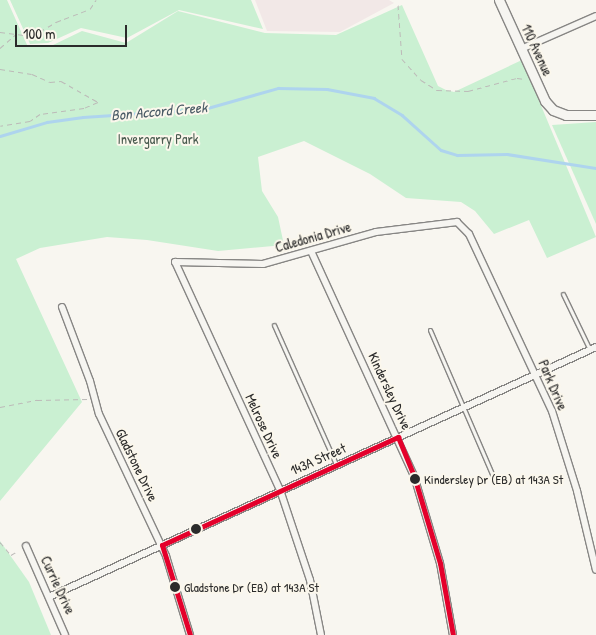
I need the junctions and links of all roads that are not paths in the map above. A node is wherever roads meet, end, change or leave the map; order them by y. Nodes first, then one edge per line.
1 (498, 0) edge
2 (596, 16) edge
3 (521, 49) junction
4 (596, 115) edge
5 (457, 222) joint
6 (311, 251) junction
7 (175, 262) joint
8 (563, 294) dead end
9 (62, 307) dead end
10 (274, 325) dead end
11 (430, 330) dead end
12 (593, 349) edge
13 (536, 374) junction
14 (464, 406) junction
15 (398, 437) junction
16 (336, 464) junction
17 (492, 474) dead end
18 (280, 490) junction
19 (162, 545) junction
20 (26, 546) dead end
21 (596, 570) edge
22 (51, 596) junction
23 (66, 635) edge
24 (190, 635) edge
25 (321, 635) edge
26 (453, 635) edge

1 - 3 street, 110 Avenue
2 - 3 street
3 - 4 street, 110 Avenue
5 - 6 street, Caledonia Drive
5 - 13 street, Park Drive
6 - 7 street, Caledonia Drive
6 - 15 street, Kindersley Drive
7 - 18 street, Melrose Drive
8 - 12 lane
9 - 19 street, Gladstone Drive
10 - 16 lane
11 - 14 lane
12 - 13 street, 143A Street
13 - 14 street, 143A Street
13 - 21 street, Park Drive
14 - 15 street, 143A Street
14 - 17 lane
15 - 16 street, 143A Street
15 - 26 street, Kindersley Drive
16 - 18 street, 143A Street
18 - 19 street, 143A Street
18 - 25 street, Melrose Drive
19 - 22 street, 143A Street
19 - 24 street, Gladstone Drive
20 - 22 street, Currie Drive
22 - 23 street, Currie Drive

